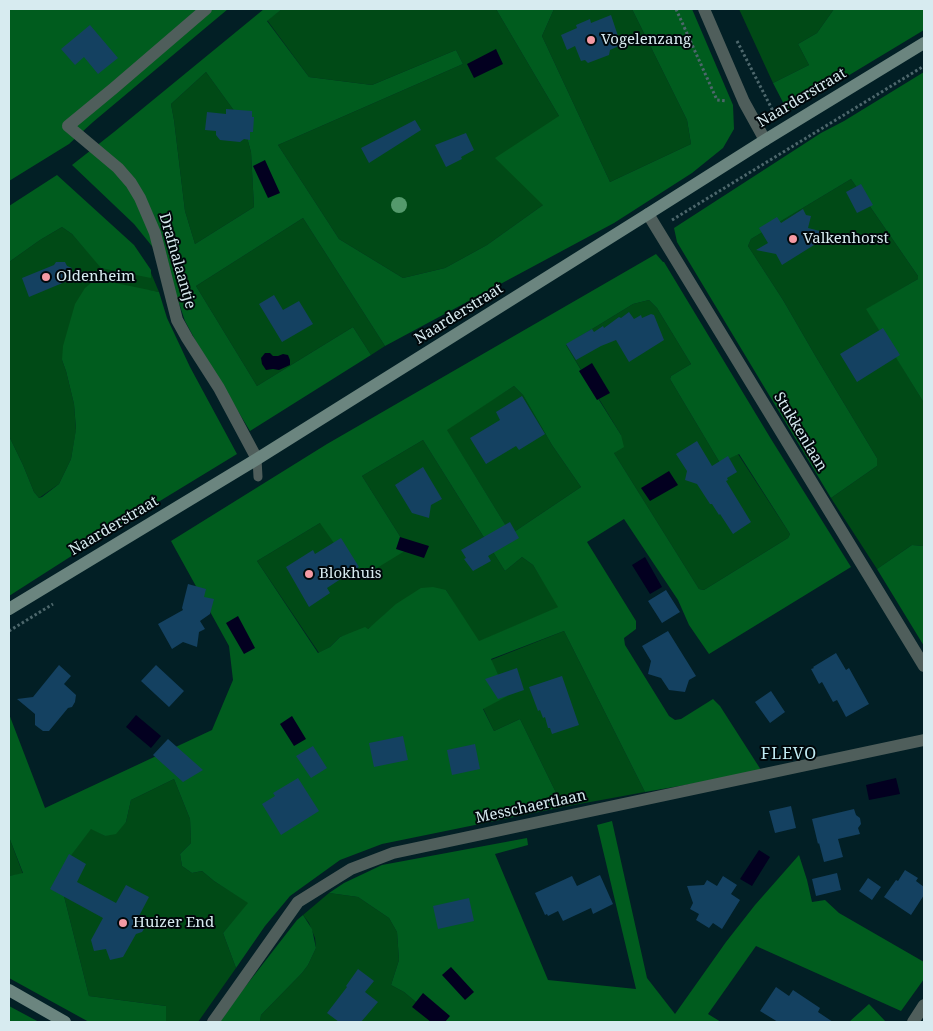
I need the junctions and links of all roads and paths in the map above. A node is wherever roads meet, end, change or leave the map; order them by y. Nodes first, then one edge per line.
1 (206, 9) edge
2 (704, 9) edge
3 (735, 37) dead end
4 (924, 43) edge
5 (783, 130) junction
6 (765, 140) junction
7 (648, 214) junction
8 (257, 458) junction
9 (258, 477) dead end
10 (9, 609) edge
11 (924, 666) edge
12 (924, 740) edge
13 (9, 990) edge
14 (924, 1005) edge
15 (65, 1022) edge
16 (213, 1022) edge
17 (913, 1022) edge

1 - 8 street, Drafnalaantje
2 - 6 street
3 - 5 path
4 - 5 street, Naarderstraat
5 - 6 street, Naarderstraat
6 - 7 street, Naarderstraat
7 - 8 street, Naarderstraat
7 - 11 street, Stukkenlaan
8 - 9 lane, Drafnalaantje
8 - 10 street, Naarderstraat
12 - 16 street, Messchaertlaan
13 - 15 street
14 - 17 street

